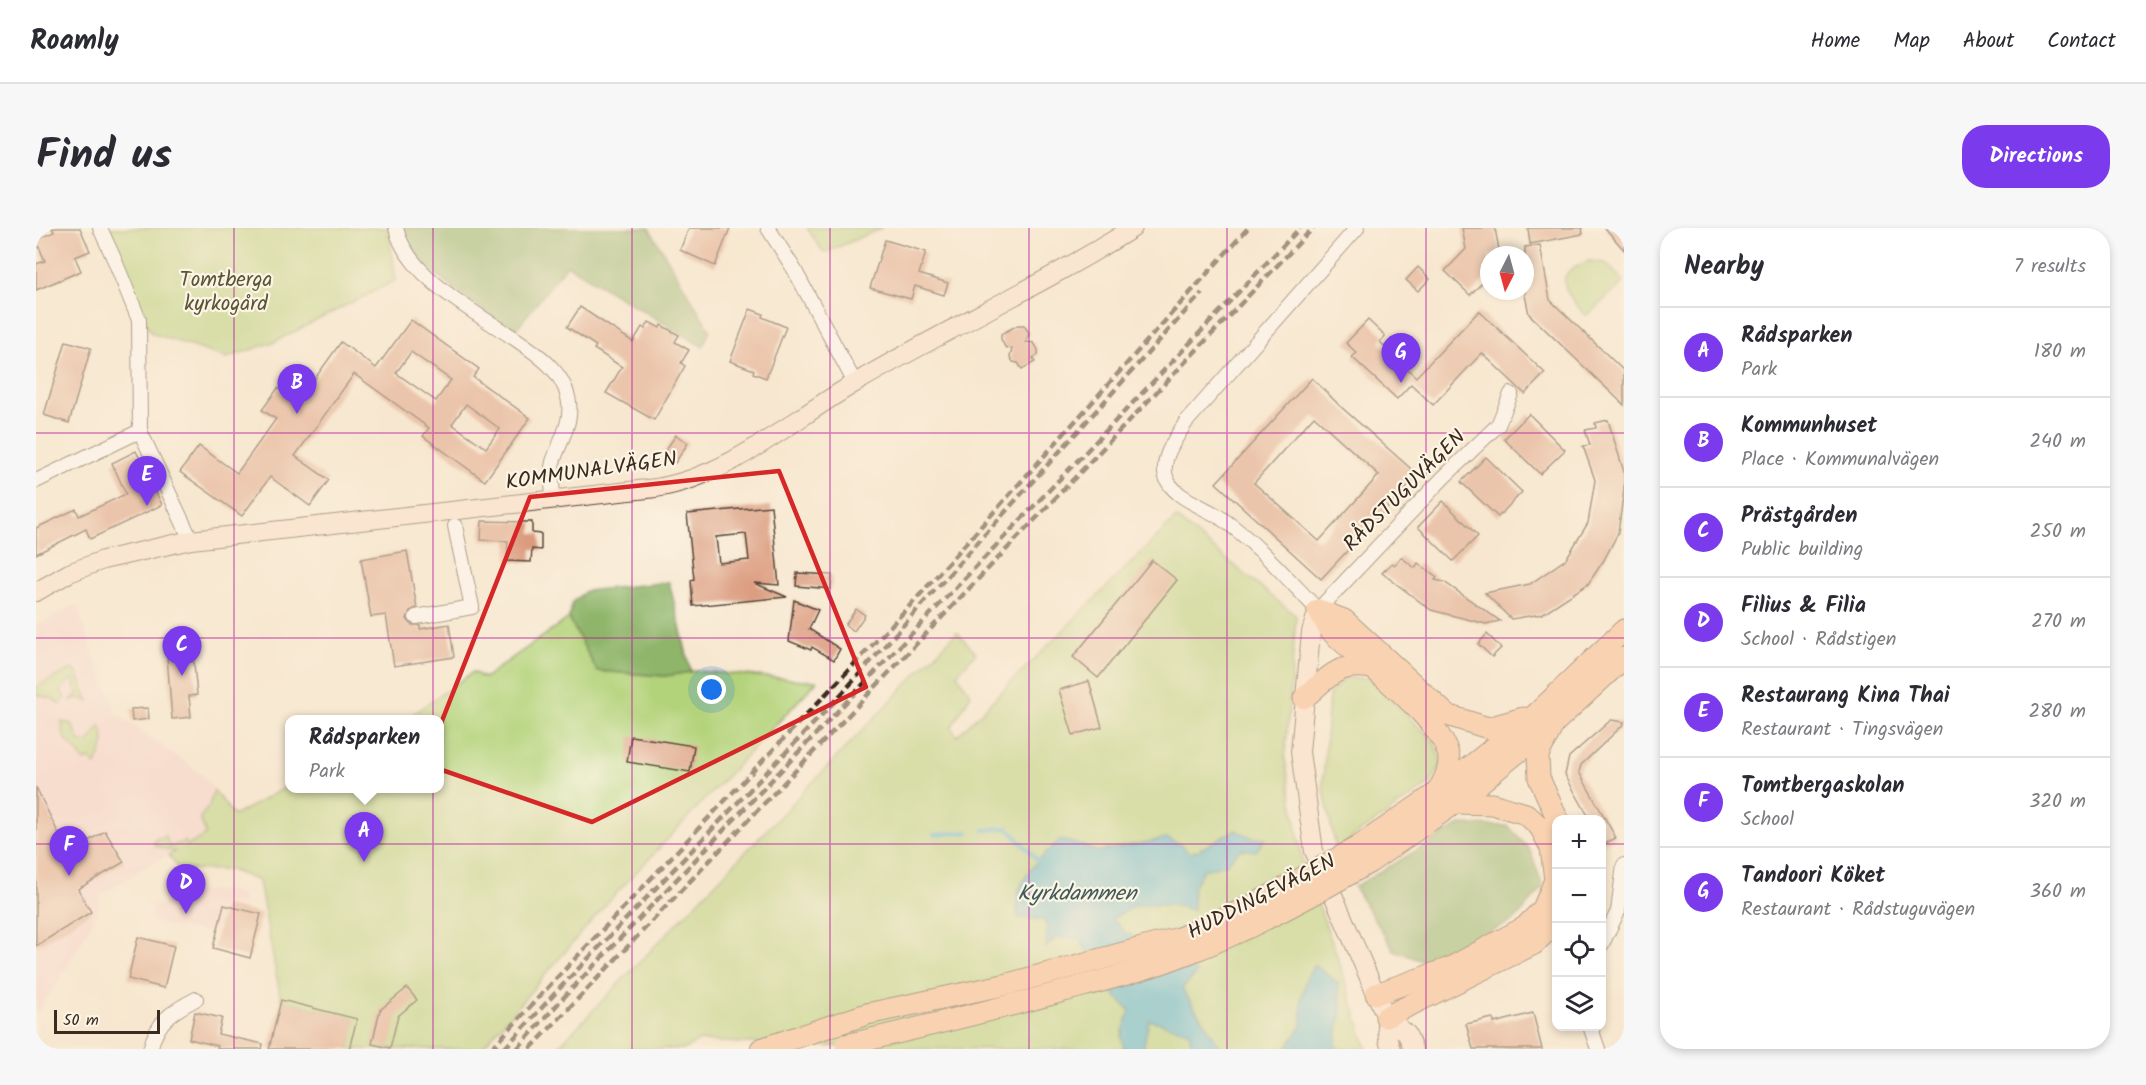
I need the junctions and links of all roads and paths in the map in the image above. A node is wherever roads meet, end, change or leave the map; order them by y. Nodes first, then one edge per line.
1 (100, 228) edge
2 (396, 228) edge
3 (768, 228) edge
4 (1133, 228) edge
5 (1357, 228) edge
6 (855, 382) junction
7 (1511, 394) dead end
8 (140, 431) junction
9 (36, 481) edge
10 (553, 499) junction
11 (455, 526) dead end
12 (191, 540) junction
13 (36, 592) edge
14 (1318, 610) junction
15 (416, 617) dead end
16 (1624, 630) edge
17 (1624, 658) edge
18 (1371, 668) junction
19 (1304, 698) junction
20 (1545, 719) junction
21 (1446, 798) junction
22 (1556, 815) edge
23 (1364, 854) junction
24 (1624, 865) edge
25 (1556, 923) edge
26 (1606, 936) edge
27 (1376, 994) junction
28 (196, 999) dead end
29 (1386, 1017) junction
30 (1592, 1031) edge
31 (840, 1047) edge
32 (150, 1049) edge
33 (761, 1049) edge
34 (1391, 1049) edge
35 (1413, 1049) edge
36 (1598, 1049) edge

1 - 8 street
2 - 10 street
3 - 6 street
4 - 6 street, KOMMUNALVÄGEN
5 - 14 street
6 - 10 street, KOMMUNALVÄGEN
7 - 14 street, RÅDSTUGUVÄGEN
8 - 9 street
8 - 12 street
10 - 12 street, KOMMUNALVÄGEN
11 - 15 street
12 - 13 street, KOMMUNALVÄGEN
14 - 18 main road
14 - 19 street
14 - 20 main road
16 - 20 main road, HUDDINGEVÄGEN
17 - 20 main road, HUDDINGEVÄGEN
18 - 19 main road
18 - 21 main road
19 - 27 street
20 - 21 main road, HUDDINGEVÄGEN
20 - 22 main road
21 - 23 main road, HUDDINGEVÄGEN
21 - 27 main road
23 - 31 main road, HUDDINGEVÄGEN, bridge
23 - 33 main road, HUDDINGEVÄGEN, bridge
24 - 26 street
25 - 29 main road
27 - 29 street
28 - 32 street
29 - 34 street
29 - 35 street
30 - 36 street

